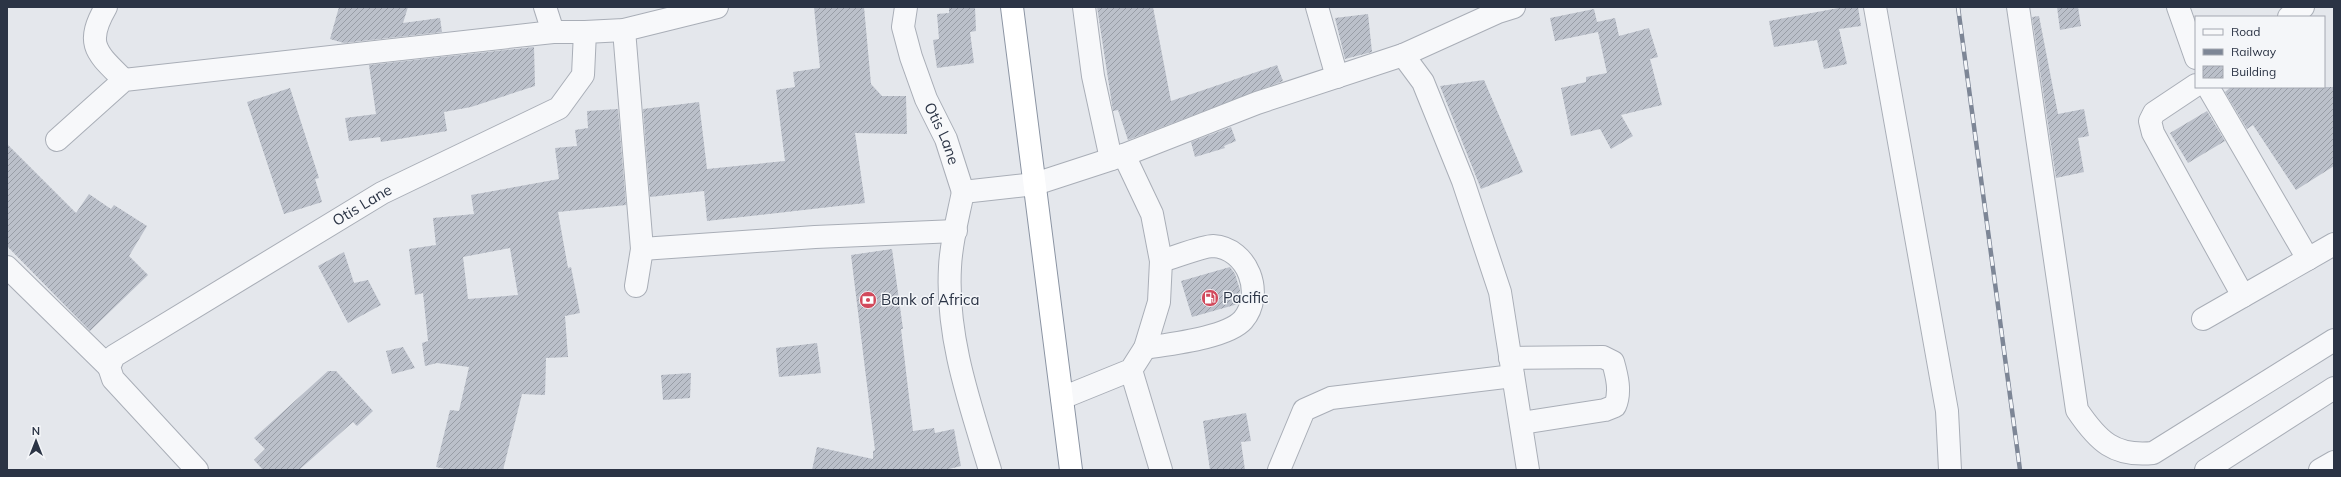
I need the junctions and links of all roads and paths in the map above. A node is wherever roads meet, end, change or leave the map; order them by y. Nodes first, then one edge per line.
1 (106, 7) edge
2 (545, 7) edge
3 (718, 7) edge
4 (906, 7) edge
5 (1012, 7) edge
6 (1084, 7) edge
7 (1317, 7) edge
8 (1514, 7) edge
9 (1875, 7) edge
10 (2018, 7) edge
11 (2178, 7) edge
12 (2303, 7) edge
13 (2290, 16) edge
14 (624, 30) junction
15 (553, 32) junction
16 (585, 32) junction
17 (1403, 55) junction
18 (2195, 55) edge
19 (1337, 77) junction
20 (124, 80) junction
21 (2195, 86) edge
22 (2209, 88) edge
23 (57, 140) dead end
24 (1117, 157) junction
25 (1035, 184) junction
26 (963, 192) junction
27 (956, 231) junction
28 (2334, 244) edge
29 (642, 249) junction
30 (2308, 259) junction
31 (1160, 261) junction
32 (7, 267) edge
33 (636, 286) dead end
34 (2243, 296) junction
35 (2203, 319) dead end
36 (2334, 340) edge
37 (1144, 348) junction
38 (109, 367) junction
39 (1512, 367) junction
40 (1131, 370) junction
41 (2334, 388) edge
42 (1062, 398) junction
43 (1521, 423) junction
44 (2334, 462) edge
45 (2214, 468) edge
46 (197, 470) edge
47 (990, 470) edge
48 (1071, 470) edge
49 (1161, 470) edge
50 (1279, 470) edge
51 (1528, 470) edge
52 (1950, 470) edge
53 (2320, 470) edge

1 - 20 street
2 - 15 street
3 - 14 street
4 - 26 street, Otis Lane
5 - 25 highway
6 - 24 street
7 - 19 street
8 - 17 street
9 - 52 street
10 - 36 street
11 - 18 street
12 - 13 street
14 - 16 street
14 - 29 street
15 - 16 street
15 - 20 street
16 - 38 street, Otis Lane
17 - 19 street
17 - 39 street
19 - 24 street
20 - 23 street
21 - 34 street
22 - 30 street
24 - 25 street
24 - 31 street
25 - 26 street
25 - 42 highway
26 - 27 street
27 - 29 street
27 - 47 street
28 - 30 street
29 - 33 street
30 - 34 street
31 - 37 street
31 - 37 street
32 - 38 street
34 - 35 street
37 - 40 street
38 - 46 street
39 - 43 street
39 - 43 street
39 - 50 street
40 - 42 street
40 - 49 street
41 - 45 street
42 - 48 highway
43 - 51 street
44 - 53 street

